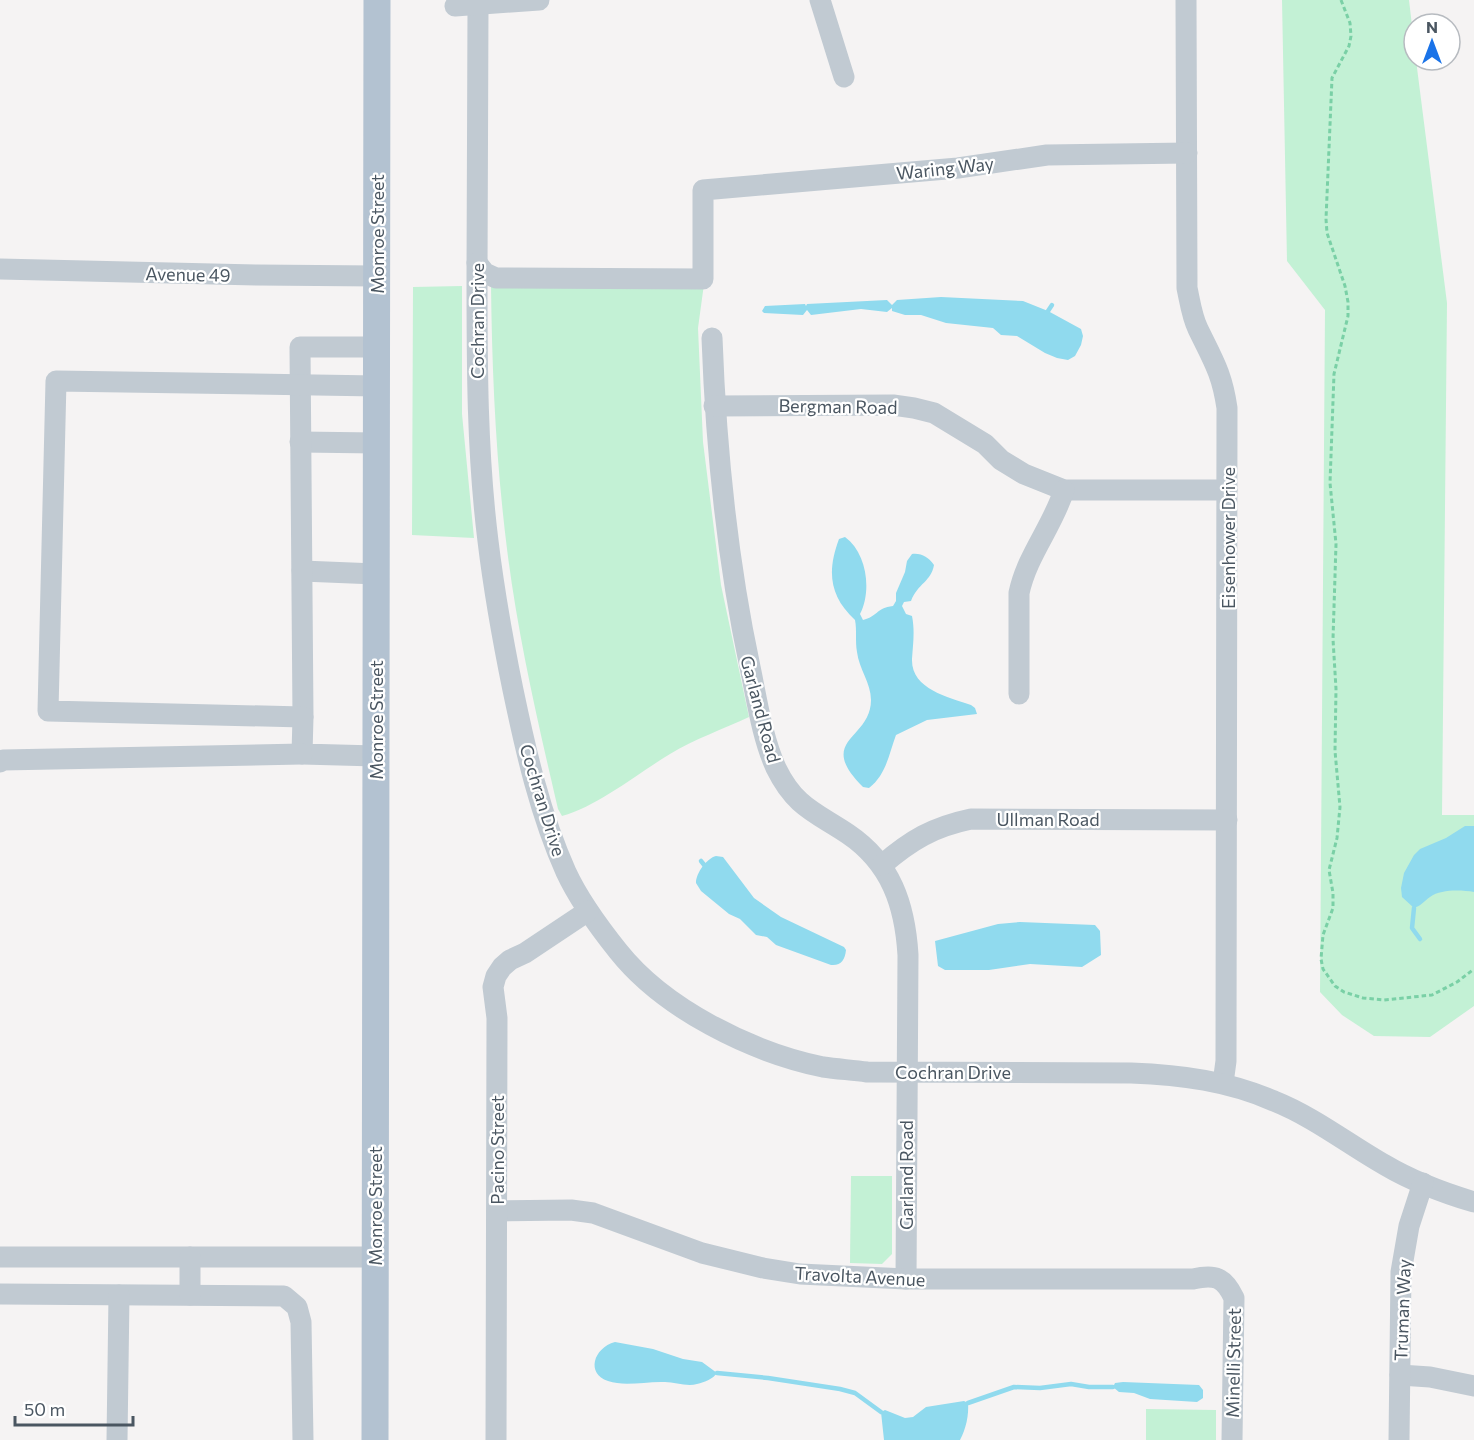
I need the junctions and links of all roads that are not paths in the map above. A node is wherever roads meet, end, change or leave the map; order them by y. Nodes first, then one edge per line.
1 (377, 0) edge
2 (539, 0) edge
3 (820, 0) edge
4 (1186, 0) edge
5 (478, 5) junction
6 (455, 6) dead end
7 (844, 77) dead end
8 (1187, 153) junction
9 (477, 263) junction
10 (0, 269) edge
11 (377, 276) junction
12 (712, 338) dead end
13 (377, 347) junction
14 (299, 385) junction
15 (377, 386) junction
16 (714, 406) junction
17 (300, 442) junction
18 (377, 443) junction
19 (1064, 490) junction
20 (1227, 490) junction
21 (302, 572) junction
22 (376, 574) junction
23 (1019, 694) dead end
24 (303, 717) junction
25 (302, 754) junction
26 (376, 756) junction
27 (0, 762) edge
28 (1227, 820) junction
29 (882, 864) junction
30 (588, 911) junction
31 (907, 1072) junction
32 (1223, 1083) junction
33 (1423, 1183) junction
34 (1474, 1202) edge
35 (497, 1211) junction
36 (0, 1257) edge
37 (190, 1257) junction
38 (375, 1257) junction
39 (906, 1279) junction
40 (1229, 1287) joint
41 (0, 1294) edge
42 (119, 1295) junction
43 (190, 1295) junction
44 (1400, 1375) junction
45 (1474, 1386) edge
46 (117, 1440) edge
47 (303, 1440) edge
48 (375, 1440) edge
49 (496, 1440) edge
50 (1232, 1440) edge
51 (1399, 1440) edge

1 - 11 main road, Monroe Street
2 - 5 street
3 - 7 street
4 - 8 street, Eisenhower Drive
5 - 6 street
5 - 9 street, Cochran Drive
8 - 9 street, Waring Way
8 - 20 street, Eisenhower Drive
9 - 30 street, Cochran Drive
10 - 11 street, Avenue 49
11 - 13 main road, Monroe Street
12 - 16 street, Garland Road
13 - 14 street
13 - 15 main road, Monroe Street
14 - 15 street
14 - 17 street
14 - 24 street
15 - 18 main road, Monroe Street
16 - 19 street, Bergman Road
16 - 29 street, Garland Road
17 - 18 street
17 - 21 street
18 - 22 main road, Monroe Street
19 - 20 street, Bergman Road
19 - 23 street
20 - 28 street, Eisenhower Drive
21 - 22 street
21 - 24 street
22 - 26 main road, Monroe Street
24 - 25 street
25 - 26 street
25 - 27 street
26 - 38 main road, Monroe Street
28 - 29 street, Ullman Road
28 - 32 street, Eisenhower Drive
29 - 31 street, Garland Road
30 - 31 street, Cochran Drive
30 - 35 street, Pacino Street
31 - 32 street, Cochran Drive
31 - 39 street, Garland Road
32 - 33 street, Cochran Drive
33 - 34 street, Cochran Drive
33 - 44 street, Truman Way
35 - 39 street, Travolta Avenue
35 - 49 street, Pacino Street
36 - 37 street
37 - 38 street
37 - 43 street
38 - 48 main road, Monroe Street
39 - 40 street, Travolta Avenue
40 - 50 street, Minelli Street
41 - 42 street
42 - 43 street
42 - 46 street
43 - 47 street
44 - 45 street
44 - 51 street, Truman Way

